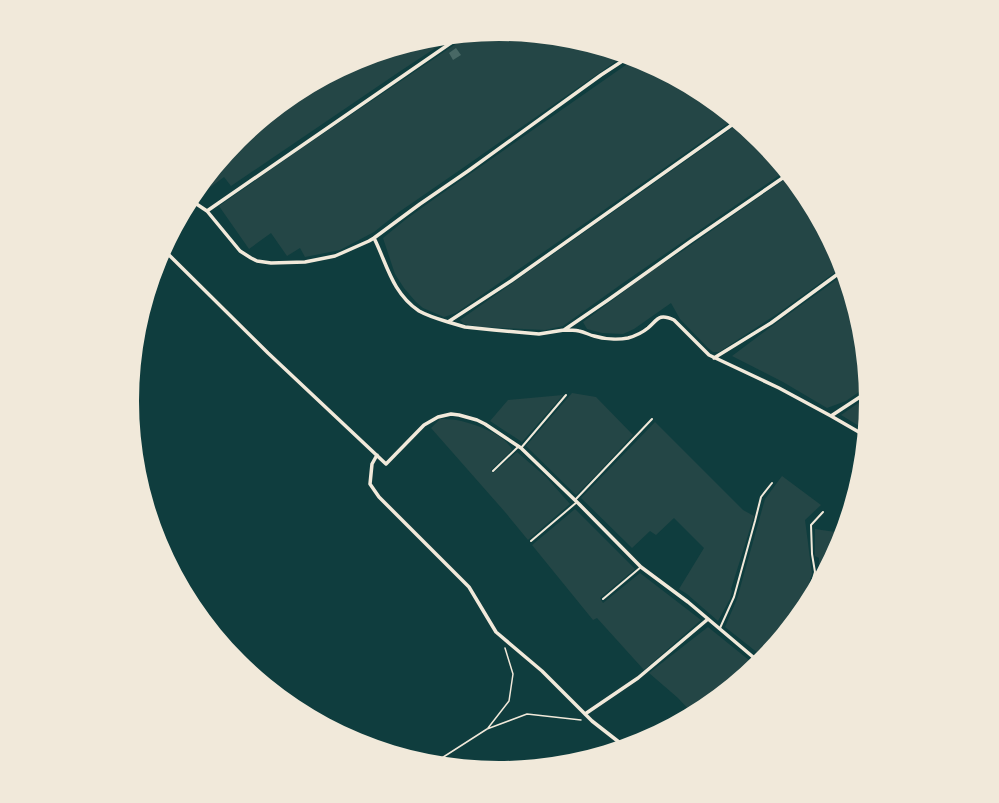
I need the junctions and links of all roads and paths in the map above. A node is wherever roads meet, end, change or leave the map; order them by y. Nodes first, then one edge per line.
1 (448, 45) edge
2 (621, 62) edge
3 (731, 125) edge
4 (782, 178) edge
5 (198, 205) edge
6 (207, 211) junction
7 (374, 238) junction
8 (170, 256) edge
9 (837, 275) edge
10 (448, 322) junction
11 (564, 330) junction
12 (714, 358) junction
13 (566, 395) dead end
14 (860, 397) edge
15 (832, 416) junction
16 (652, 419) dead end
17 (858, 432) edge
18 (520, 447) junction
19 (377, 455) junction
20 (493, 471) dead end
21 (772, 483) dead end
22 (576, 501) junction
23 (823, 512) dead end
24 (531, 541) dead end
25 (641, 567) junction
26 (812, 582) edge
27 (603, 599) dead end
28 (708, 619) junction
29 (720, 628) junction
30 (502, 637) junction
31 (753, 657) edge
32 (585, 714) junction
33 (592, 722) junction
34 (487, 729) junction
35 (618, 742) edge
36 (442, 757) edge

1 - 6 street
2 - 7 street
3 - 10 street
4 - 11 street
5 - 6 street
6 - 7 street
7 - 10 street
8 - 19 street
9 - 12 street
10 - 11 street
11 - 12 street
12 - 15 street
13 - 18 lane
14 - 15 street
15 - 17 street
16 - 22 lane
18 - 19 street
18 - 20 lane
18 - 22 street
19 - 30 street
21 - 29 lane
22 - 24 lane
22 - 25 street
23 - 26 lane
25 - 27 lane
25 - 28 street
28 - 29 street
28 - 32 street
29 - 31 street
30 - 32 street
30 - 34 path
32 - 33 street
33 - 34 path
33 - 35 street
34 - 36 path

